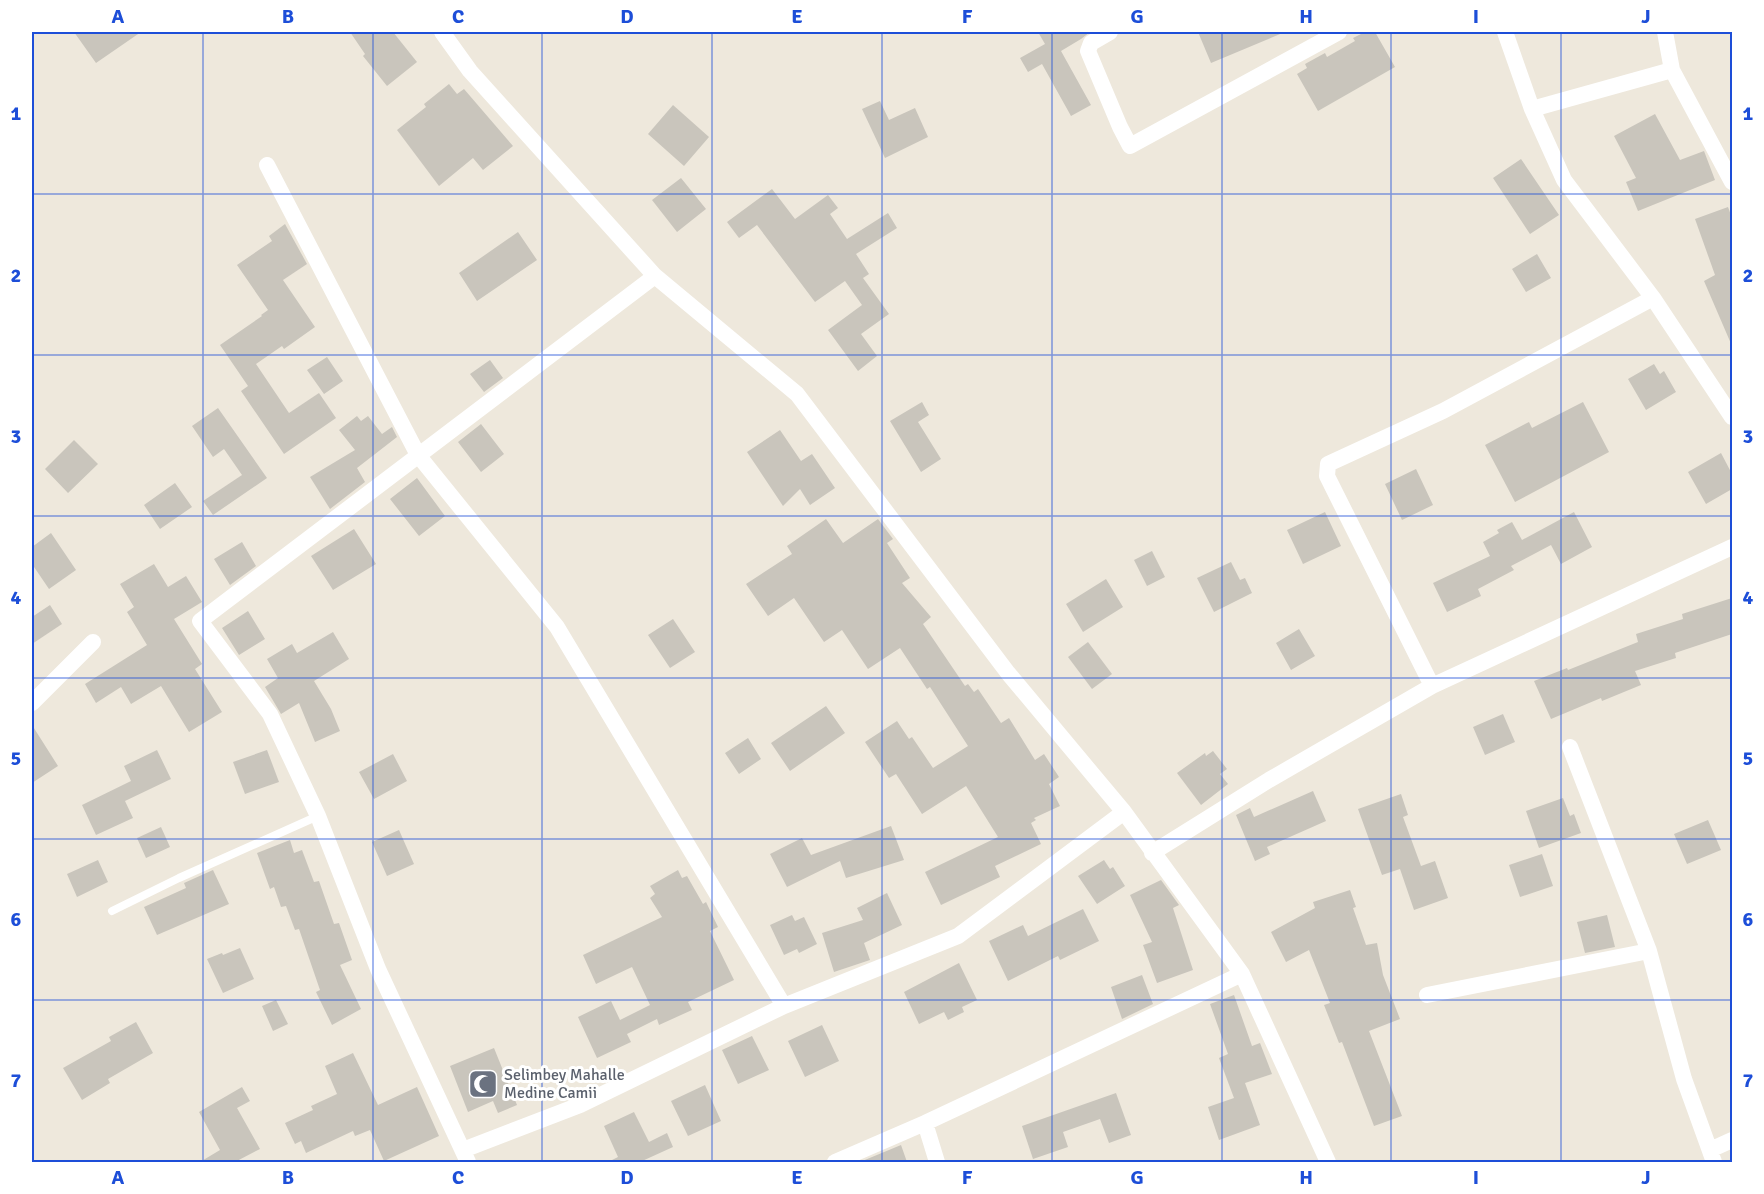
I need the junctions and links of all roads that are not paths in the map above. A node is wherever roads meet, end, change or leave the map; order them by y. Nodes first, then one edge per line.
1 (442, 32) edge
2 (1110, 32) edge
3 (1339, 32) edge
4 (1505, 32) edge
5 (1665, 32) edge
6 (1672, 70) junction
7 (1532, 109) junction
8 (267, 165) dead end
9 (1732, 182) edge
10 (655, 276) junction
11 (1653, 298) junction
12 (1732, 417) edge
13 (418, 455) junction
14 (1732, 547) edge
15 (93, 642) dead end
16 (1432, 686) junction
17 (32, 703) edge
18 (1570, 747) dead end
19 (1124, 812) junction
20 (318, 816) junction
21 (1152, 853) junction
22 (112, 911) dead end
23 (1649, 951) junction
24 (1242, 974) junction
25 (1428, 995) dead end
26 (784, 1006) junction
27 (925, 1123) junction
28 (1732, 1140) edge
29 (466, 1156) edge
30 (1712, 1156) edge
31 (835, 1162) edge
32 (937, 1162) edge
33 (1328, 1162) edge

1 - 10 street
2 - 3 street
4 - 7 street
5 - 6 street
6 - 7 street
6 - 9 street
7 - 11 street
8 - 13 street
10 - 13 street
10 - 19 street
11 - 12 street
11 - 16 street
13 - 20 street
13 - 26 street
14 - 16 street
15 - 17 street
16 - 21 street
18 - 23 street
19 - 21 street
19 - 26 street
20 - 22 lane
20 - 29 street
21 - 24 street
23 - 25 street
23 - 30 street
24 - 27 street
24 - 33 street
26 - 29 street
27 - 31 street
27 - 32 street
28 - 30 street

